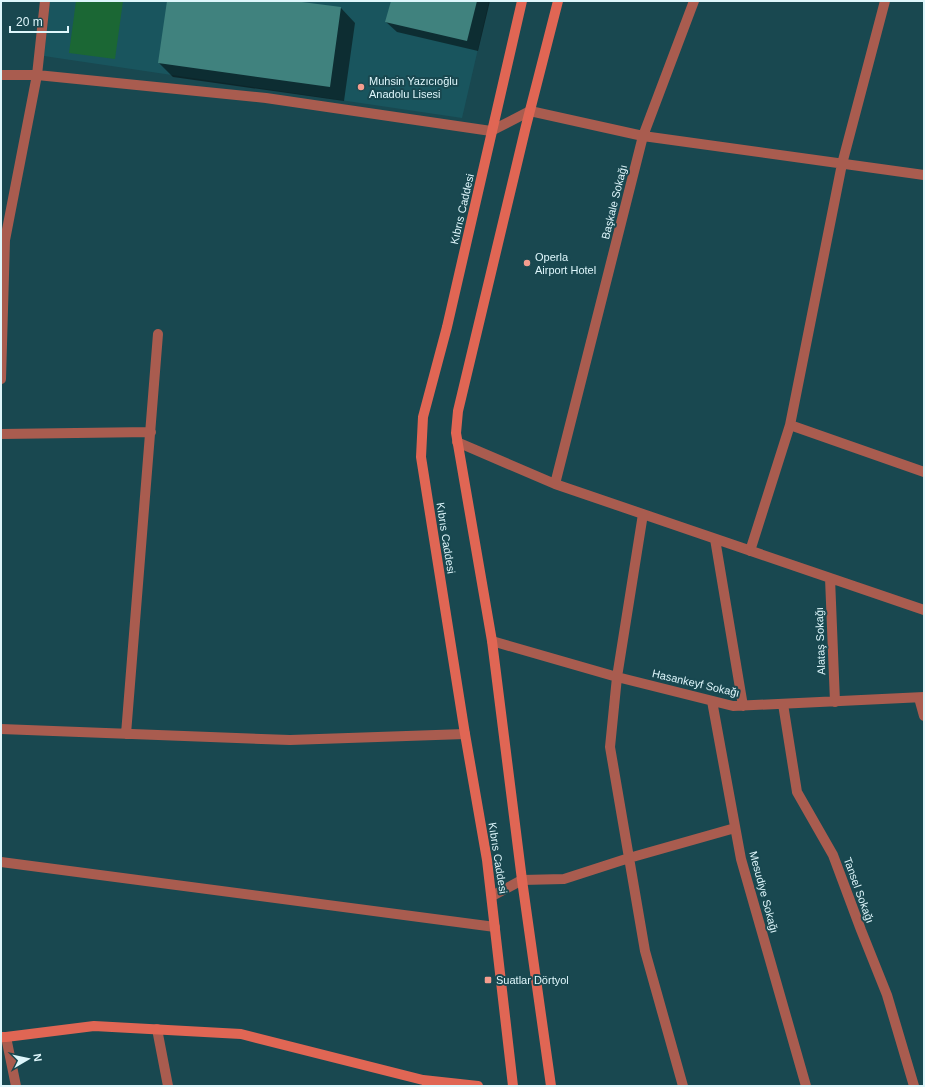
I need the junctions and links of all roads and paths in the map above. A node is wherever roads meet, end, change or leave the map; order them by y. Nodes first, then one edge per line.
1 (45, 1) edge
2 (522, 1) edge
3 (558, 1) edge
4 (694, 1) edge
5 (885, 1) edge
6 (1, 75) edge
7 (38, 75) junction
8 (530, 111) junction
9 (491, 131) junction
10 (643, 136) junction
11 (842, 164) junction
12 (924, 175) edge
13 (158, 334) dead end
14 (1, 379) edge
15 (790, 425) junction
16 (151, 432) junction
17 (1, 434) edge
18 (457, 442) junction
19 (924, 472) edge
20 (555, 484) junction
21 (642, 514) junction
22 (714, 539) junction
23 (750, 551) junction
24 (830, 578) junction
25 (924, 610) edge
26 (492, 641) junction
27 (617, 677) junction
28 (922, 698) edge
29 (712, 701) junction
30 (835, 702) junction
31 (783, 704) junction
32 (743, 706) junction
33 (924, 716) edge
34 (1, 728) edge
35 (126, 734) junction
36 (465, 734) junction
37 (736, 828) junction
38 (629, 858) junction
39 (1, 862) edge
40 (522, 880) junction
41 (492, 896) junction
42 (495, 927) junction
43 (157, 1029) junction
44 (4, 1037) edge
45 (16, 1086) edge
46 (168, 1086) edge
47 (478, 1086) edge
48 (514, 1086) edge
49 (551, 1086) edge
50 (683, 1086) edge
51 (806, 1086) edge
52 (914, 1086) edge

1 - 7 street
2 - 9 main road, Kıbrıs Caddesi
3 - 8 main road
4 - 10 street, Başkale Sokağı
5 - 11 street
6 - 7 street
7 - 9 street
7 - 14 street
8 - 9 street
8 - 10 street
8 - 18 main road
9 - 36 main road, Kıbrıs Caddesi
10 - 11 street
10 - 20 street, Başkale Sokağı
11 - 12 street
11 - 15 street
13 - 16 street
15 - 19 street
15 - 23 street
16 - 17 street
16 - 35 street
18 - 20 street
18 - 26 main road
20 - 21 street
21 - 22 street
21 - 27 street
22 - 23 street
22 - 32 street
23 - 24 street
24 - 25 street
24 - 30 street, Alataş Sokağı
26 - 27 street, Hasankeyf Sokağı
26 - 40 main road
27 - 29 street, Hasankeyf Sokağı
27 - 38 street
28 - 30 street, Hasankeyf Sokağı
28 - 33 street
29 - 32 street, Hasankeyf Sokağı
29 - 37 street, Mesudiye Sokağı
30 - 31 street, Hasankeyf Sokağı
31 - 32 street, Hasankeyf Sokağı
31 - 52 street, Tansel Sokağı
34 - 35 street
35 - 36 street
36 - 41 main road, Kıbrıs Caddesi
37 - 38 street
37 - 51 street, Mesudiye Sokağı
38 - 40 street
38 - 50 street
39 - 42 street
40 - 41 street
40 - 49 main road
41 - 42 main road, Kıbrıs Caddesi
42 - 48 main road, Kıbrıs Caddesi
43 - 44 main road
43 - 46 street
43 - 47 main road
44 - 45 street

